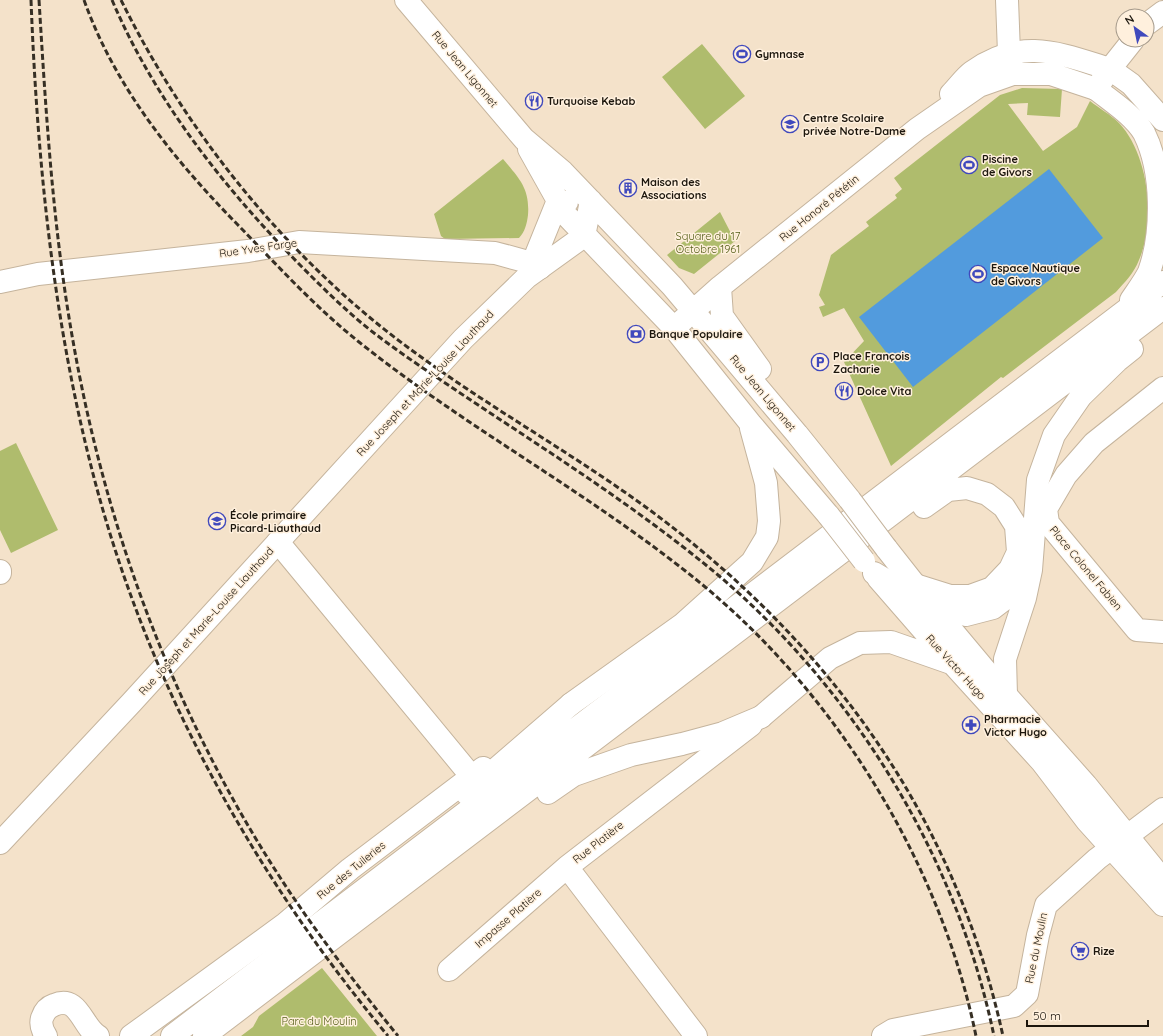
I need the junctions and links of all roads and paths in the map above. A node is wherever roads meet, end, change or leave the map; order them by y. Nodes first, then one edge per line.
1 (406, 0) edge
2 (1007, 6) edge
3 (1127, 48) edge
4 (1031, 50) junction
5 (1008, 53) junction
6 (1110, 69) junction
7 (1036, 73) junction
8 (1013, 74) junction
9 (1096, 89) junction
10 (1163, 120) edge
11 (917, 129) junction
12 (524, 139) junction
13 (591, 201) junction
14 (557, 202) junction
15 (584, 236) junction
16 (533, 269) junction
17 (0, 282) edge
18 (1163, 282) edge
19 (720, 287) junction
20 (1163, 308) edge
21 (694, 310) junction
22 (1122, 313) junction
23 (1163, 325) edge
24 (674, 328) junction
25 (1163, 388) edge
26 (750, 424) junction
27 (797, 434) junction
28 (864, 519) joint
29 (844, 536) joint
30 (278, 542) junction
31 (869, 567) junction
32 (1031, 570) junction
33 (915, 585) junction
34 (795, 587) junction
35 (934, 610) junction
36 (1163, 632) edge
37 (952, 664) junction
38 (1006, 695) junction
39 (571, 704) junction
40 (761, 717) junction
41 (472, 777) junction
42 (1163, 809) edge
43 (1128, 836) junction
44 (0, 843) edge
45 (1110, 848) junction
46 (400, 861) junction
47 (567, 867) junction
48 (1163, 880) edge
49 (1163, 905) edge
50 (350, 927) junction
51 (449, 970) dead end
52 (91, 1035) edge
53 (46, 1036) edge
54 (131, 1036) edge
55 (172, 1036) edge
56 (204, 1036) edge
57 (696, 1036) edge
58 (883, 1036) edge

1 - 12 main road, Rue Jean Ligonnet
2 - 4 main road
2 - 5 main road
3 - 6 main road
4 - 5 main road
4 - 6 main road
4 - 7 main road
5 - 8 main road
5 - 11 main road
6 - 9 main road
6 - 10 main road
7 - 8 main road
7 - 9 main road
8 - 11 main road
9 - 22 main road
11 - 19 main road, Rue Honoré Pététin
12 - 13 main road, Rue Jean Ligonnet
12 - 14 main road, Rue Jean Ligonnet
13 - 14 main road
13 - 15 main road
13 - 21 main road, Rue Jean Ligonnet
14 - 15 main road, Rue Jean Ligonnet
14 - 16 main road, Rue Joseph et Marie-Louise Liauthaud
15 - 16 main road, Rue Joseph et Marie-Louise Liauthaud
15 - 24 main road, Rue Jean Ligonnet
16 - 17 main road, Rue Yves Farge
16 - 30 main road, Rue Joseph et Marie-Louise Liauthaud
18 - 22 main road
19 - 21 main road, Rue Honoré Pététin
19 - 27 main road
20 - 34 main road
21 - 24 main road, Rue Honoré Pététin
21 - 27 main road, Rue Jean Ligonnet
22 - 46 main road
23 - 32 main road
24 - 26 main road, Rue Jean Ligonnet
25 - 36 main road, Place Colonel Fabien
26 - 29 main road, Rue Jean Ligonnet, bridge
26 - 39 main road
27 - 28 main road, Rue Jean Ligonnet, bridge
28 - 33 main road, Rue Victor Hugo, bridge
29 - 31 main road, Rue Victor Hugo, bridge
30 - 41 main road
30 - 44 main road, Rue Joseph et Marie-Louise Liauthaud
31 - 35 main road
31 - 37 main road, Rue Victor Hugo
32 - 35 main road
32 - 38 main road
33 - 34 main road
33 - 35 main road, Rue Victor Hugo
34 - 50 main road
35 - 38 main road, Rue Victor Hugo
37 - 40 main road, Rue Platière
37 - 45 main road, Rue Victor Hugo
38 - 43 main road, Rue Victor Hugo
39 - 41 main road, Rue des Tuileries
39 - 46 main road
40 - 47 main road, Rue Platière
40 - 50 main road
41 - 54 main road, Rue des Tuileries
42 - 43 main road, Rue du Moulin
43 - 45 main road, Rue du Moulin
43 - 48 main road, Rue Victor Hugo
45 - 49 main road, Rue Victor Hugo
45 - 58 main road, Rue du Moulin
46 - 55 main road
47 - 51 main road, Impasse Platière
47 - 57 main road, Rue Platière
50 - 56 main road
52 - 53 main road

